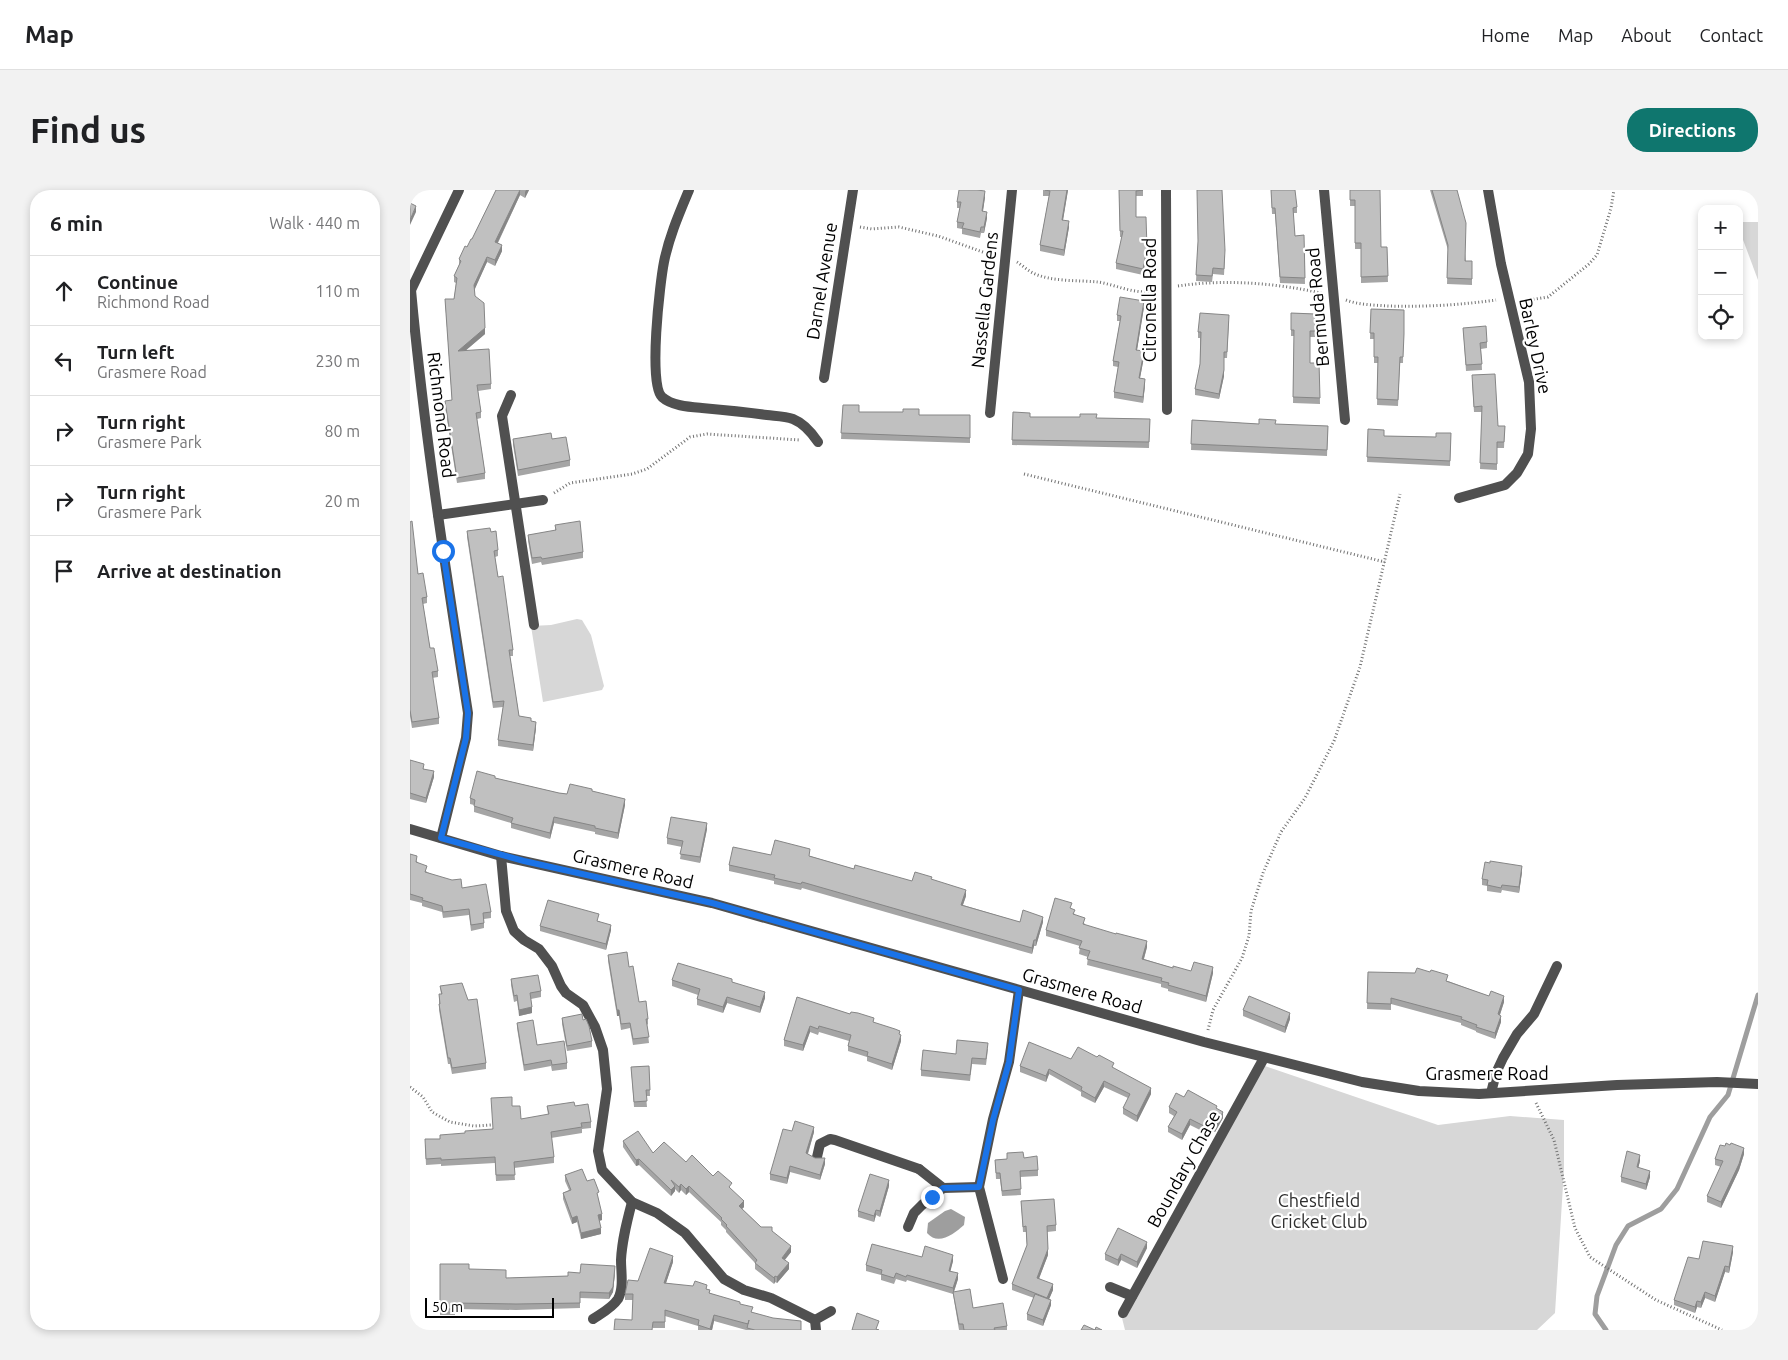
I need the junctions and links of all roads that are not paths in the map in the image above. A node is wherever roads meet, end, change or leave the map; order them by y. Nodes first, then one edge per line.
1 (459, 190) edge
2 (689, 190) edge
3 (853, 190) edge
4 (1012, 190) edge
5 (1166, 190) edge
6 (1324, 190) edge
7 (1488, 190) edge
8 (411, 289) edge
9 (824, 378) dead end
10 (511, 395) dead end
11 (1167, 410) dead end
12 (990, 413) dead end
13 (1346, 420) dead end
14 (818, 442) road end
15 (1459, 498) dead end
16 (544, 500) road end
17 (516, 504) junction
18 (438, 515) junction
19 (534, 625) dead end
20 (410, 830) edge
21 (441, 838) junction
22 (501, 856) junction
23 (1556, 966) dead end
24 (1019, 990) junction
25 (1264, 1058) junction
26 (1754, 1083) edge
27 (1491, 1093) junction
28 (817, 1156) edge
29 (979, 1187) junction
30 (943, 1188) junction
31 (632, 1202) junction
32 (908, 1227) dead end
33 (1004, 1279) dead end
34 (1110, 1287) dead end
35 (1132, 1296) junction
36 (831, 1310) dead end
37 (1123, 1312) dead end
38 (593, 1319) dead end
39 (816, 1325) edge

1 - 8 street, Richmond Road
2 - 14 street
3 - 9 street, Darnel Avenue
4 - 12 street, Nassella Gardens
5 - 11 street, Citronella Road
6 - 13 street, Bermuda Road
7 - 15 street, Barley Drive
8 - 18 street, Richmond Road
10 - 17 street
16 - 17 street
17 - 18 street
17 - 19 street
18 - 21 street, Richmond Road
20 - 21 street, Grasmere Road
21 - 22 street, Grasmere Road
22 - 24 street, Grasmere Road
22 - 31 street
23 - 27 street
24 - 25 street, Grasmere Road
24 - 29 street
25 - 27 street, Grasmere Road
25 - 35 street, Boundary Chase
26 - 27 street, Grasmere Road
28 - 30 street
29 - 30 street
29 - 33 street
30 - 32 street
31 - 38 street
31 - 39 street
34 - 35 street
35 - 37 street, Boundary Chase
36 - 39 street

